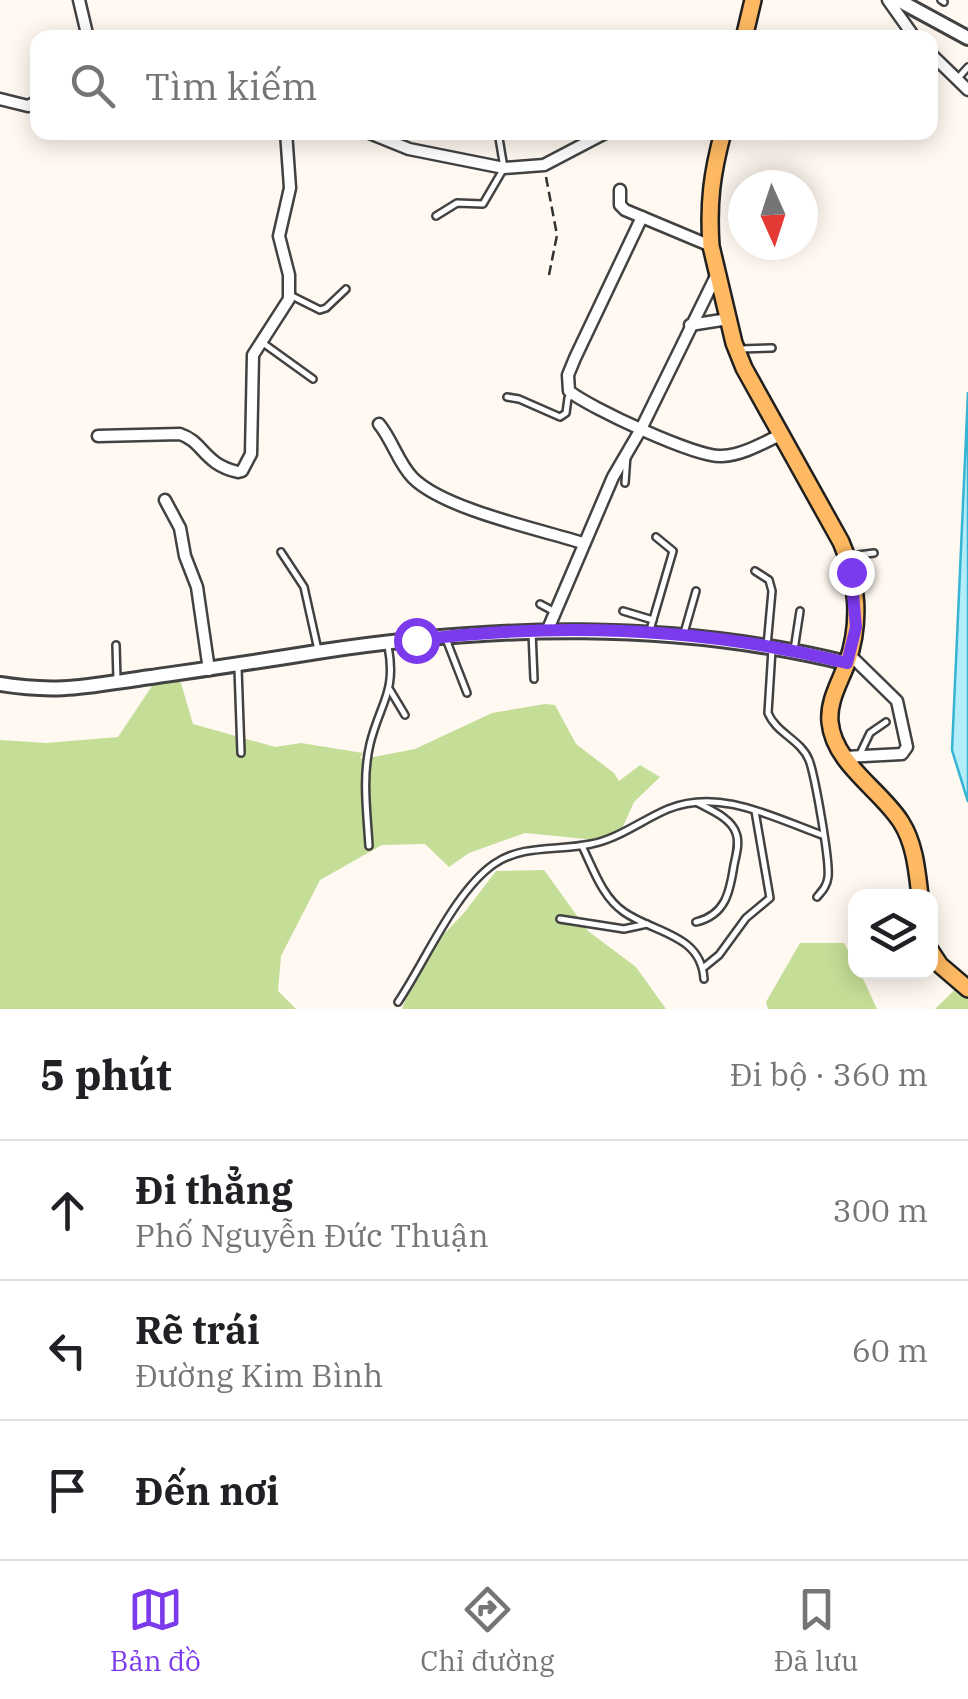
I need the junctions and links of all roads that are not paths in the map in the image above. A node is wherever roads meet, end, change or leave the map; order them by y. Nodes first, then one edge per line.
1 (79, 0) edge
2 (753, 0) edge
3 (888, 0) edge
4 (899, 0) edge
5 (86, 30) edge
6 (746, 30) edge
7 (909, 30) edge
8 (968, 38) edge
9 (938, 61) edge
10 (968, 67) edge
11 (956, 79) junction
12 (968, 90) edge
13 (0, 99) edge
14 (30, 105) edge
15 (287, 140) edge
16 (393, 140) edge
17 (499, 140) edge
18 (592, 140) edge
19 (721, 140) edge
20 (504, 168) junction
21 (620, 190) dead end
22 (436, 216) dead end
23 (642, 217) junction
24 (711, 246) junction
25 (717, 274) junction
26 (346, 288) dead end
27 (290, 294) junction
28 (728, 319) junction
29 (690, 325) junction
30 (261, 342) junction
31 (772, 348) dead end
32 (736, 349) junction
33 (313, 379) dead end
34 (573, 395) junction
35 (506, 397) dead end
36 (379, 424) dead end
37 (641, 429) junction
38 (782, 434) junction
39 (98, 436) dead end
40 (627, 452) junction
41 (625, 483) dead end
42 (164, 500) dead end
43 (656, 536) dead end
44 (583, 542) junction
45 (282, 552) dead end
46 (874, 553) dead end
47 (847, 556) junction
48 (755, 572) dead end
49 (696, 591) dead end
50 (540, 604) dead end
51 (800, 611) dead end
52 (554, 612) junction
53 (623, 612) dead end
54 (651, 626) junction
55 (548, 629) junction
56 (532, 630) junction
57 (446, 636) junction
58 (684, 636) junction
59 (388, 643) junction
60 (116, 645) dead end
61 (770, 646) junction
62 (794, 650) junction
63 (318, 652) junction
64 (848, 659) junction
65 (238, 666) junction
66 (209, 670) junction
67 (534, 679) dead end
68 (117, 682) junction
69 (0, 684) edge
70 (390, 690) junction
71 (466, 693) dead end
72 (405, 716) dead end
73 (886, 722) dead end
74 (241, 753) dead end
75 (852, 756) junction
76 (696, 801) junction
77 (755, 810) junction
78 (822, 835) junction
79 (369, 846) dead end
80 (582, 846) junction
81 (919, 889) edge
82 (816, 897) dead end
83 (560, 919) dead end
84 (696, 922) dead end
85 (647, 924) junction
86 (938, 961) edge
87 (703, 968) junction
88 (704, 979) dead end
89 (968, 988) edge
90 (398, 1002) dead end

1 - 5 street
2 - 6 main road
3 - 7 street
4 - 8 street
9 - 11 street
10 - 11 lane
11 - 12 street
13 - 14 street
15 - 27 street
16 - 20 street
17 - 20 lane
18 - 20 street
19 - 24 main road
20 - 22 lane
21 - 23 street
23 - 24 street
23 - 34 street
24 - 25 main road
25 - 28 main road
25 - 29 street
26 - 27 lane
27 - 30 street
28 - 29 street
28 - 32 main road
29 - 37 street
30 - 33 lane
30 - 39 street
31 - 32 lane
32 - 38 main road
34 - 35 lane
34 - 37 street
36 - 44 street
37 - 38 street
37 - 40 street
38 - 47 main road
40 - 41 lane
40 - 44 street
42 - 66 street
43 - 54 lane
44 - 52 street
45 - 63 lane
46 - 47 lane
47 - 64 main road
48 - 61 lane
49 - 58 lane
50 - 52 lane
51 - 62 lane
52 - 55 street
53 - 54 lane
54 - 55 street
54 - 58 street
55 - 56 street
56 - 57 street
56 - 67 lane
57 - 59 street
57 - 71 lane
58 - 61 street
59 - 63 street
59 - 70 lane
60 - 68 lane
61 - 62 street
61 - 78 lane
62 - 64 street
63 - 65 street
64 - 75 main road
64 - 75 street
65 - 66 street
65 - 74 lane
66 - 68 street
68 - 69 street
70 - 72 lane
70 - 79 lane
73 - 75 lane
75 - 81 main road
76 - 77 lane
76 - 80 lane
76 - 84 lane
77 - 78 lane
77 - 87 lane
78 - 82 lane
80 - 85 lane
80 - 90 lane
83 - 85 lane
85 - 87 lane
86 - 89 main road
87 - 88 lane

